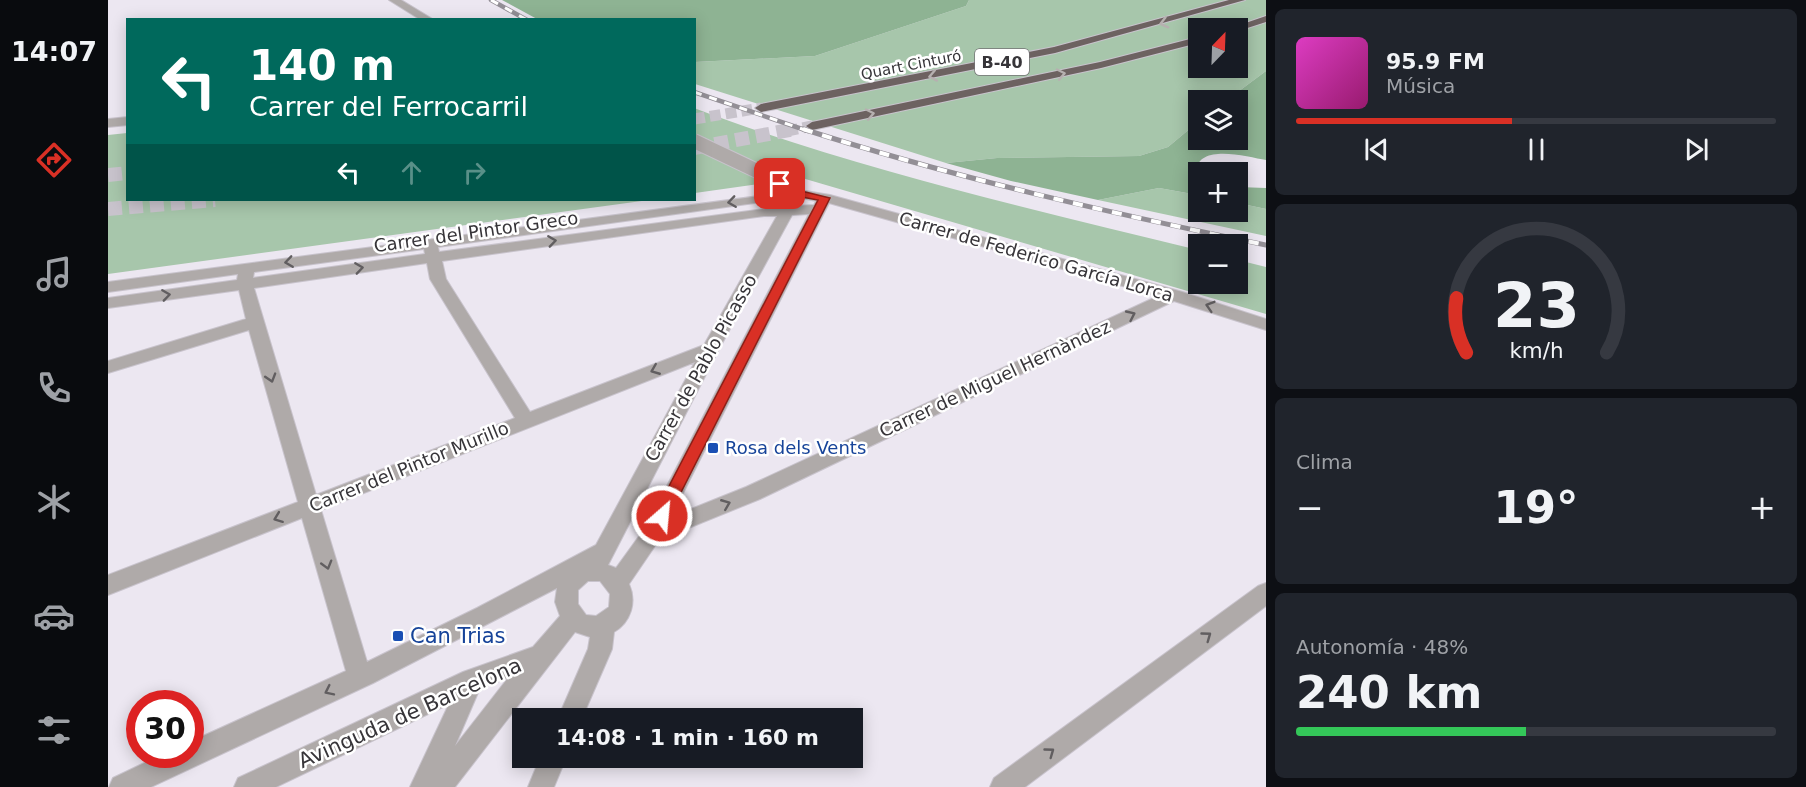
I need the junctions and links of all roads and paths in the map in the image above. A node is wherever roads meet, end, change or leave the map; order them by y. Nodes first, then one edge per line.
1 (394, 0) edge
2 (1240, 0) edge
3 (426, 18) edge
4 (1266, 19) edge
5 (1248, 24) edge
6 (1188, 43) edge
7 (761, 108) tunnel mouth
8 (126, 121) edge
9 (108, 123) edge
10 (812, 126) tunnel mouth
11 (696, 142) edge
12 (788, 199) junction
13 (828, 204) junction
14 (432, 250) junction
15 (246, 276) junction
16 (108, 287) edge
17 (1173, 295) junction
18 (108, 303) edge
19 (255, 322) junction
20 (1266, 325) edge
21 (710, 348) junction
22 (108, 367) edge
23 (526, 421) junction
24 (309, 506) junction
25 (652, 534) junction
26 (602, 552) junction
27 (590, 573) junction
28 (618, 582) junction
29 (559, 584) junction
30 (108, 585) edge
31 (1266, 593) edge
32 (572, 619) junction
33 (604, 623) junction
34 (541, 655) junction
35 (359, 676) junction
36 (472, 680) junction
37 (574, 708) edge
38 (550, 768) edge
39 (122, 787) edge
40 (248, 787) edge
41 (423, 787) edge
42 (439, 787) edge
43 (541, 787) edge
44 (1003, 787) edge

1 - 3 street
2 -> 7 highway, Quart Cinturó / B-40
4 - 5 highway
10 -> 6 highway, B-40
8 - 9 street
11 - 12 street, bridge
12 - 13 street, Carrer del Pintor Greco
12 - 14 street, Carrer del Pintor Greco
12 - 21 street, Carrer de Pablo Picasso
13 - 17 street, Carrer de Federico García Lorca
13 - 25 street, Carrer de Pablo Picasso
14 - 15 street, Carrer del Pintor Greco
14 - 23 street
15 - 16 street, Carrer del Pintor Greco
18 -> 15 street, Carrer del Pintor Greco
15 - 19 street
20 -> 17 street, Carrer de Federico García Lorca
25 -> 17 street, Carrer de Miguel Hernàndez
19 - 22 street
19 -> 24 street
21 -> 23 street, Carrer del Pintor Murillo
21 - 26 street, Carrer de Pablo Picasso
23 - 24 street, Carrer del Pintor Murillo
24 -> 30 street, Carrer del Pintor Murillo
24 -> 35 street
25 - 28 street, Carrer de Pablo Picasso
26 - 27 street, Carrer de Pablo Picasso
26 - 29 street
27 - 28 street
27 - 29 street
28 - 33 street
29 - 32 street
29 - 35 street
44 -> 31 street
32 - 33 street
32 - 34 street
33 - 37 street
34 - 36 street, Avinguda de Barcelona
34 - 42 street
35 -> 39 street
36 - 40 street, Avinguda de Barcelona
36 - 41 street
38 - 43 street

